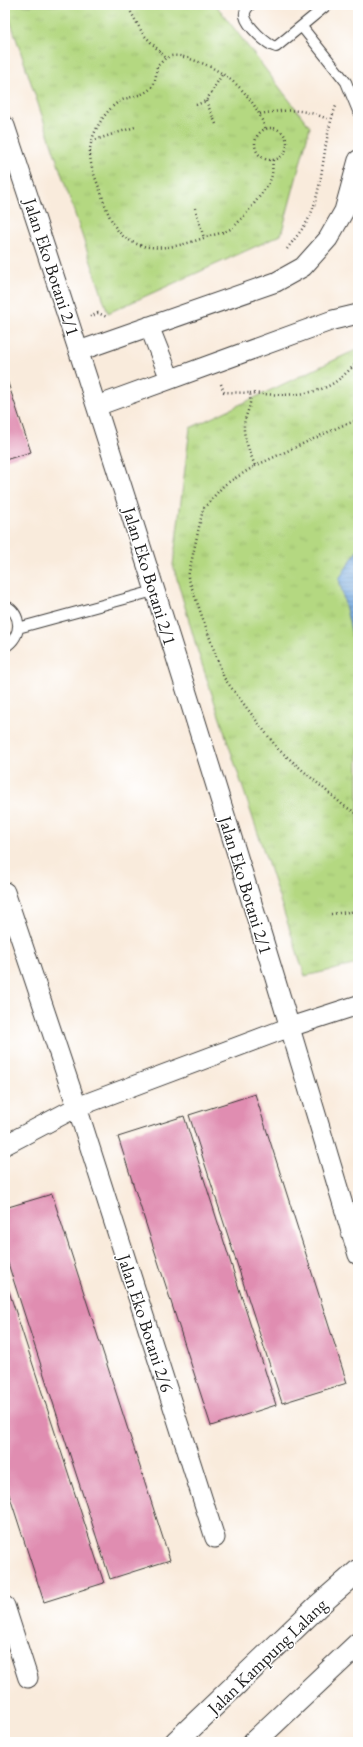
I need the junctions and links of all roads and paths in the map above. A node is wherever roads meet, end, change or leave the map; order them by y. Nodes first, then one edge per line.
1 (127, 5) edge
2 (250, 5) edge
3 (327, 5) edge
4 (302, 26) junction
5 (166, 58) junction
6 (223, 73) junction
7 (346, 82) junction
8 (206, 101) junction
9 (196, 104) dead end
10 (358, 111) edge
11 (260, 114) junction
12 (330, 120) junction
13 (216, 124) dead end
14 (5, 126) edge
15 (135, 127) dead end
16 (264, 128) junction
17 (92, 141) junction
18 (273, 160) junction
19 (358, 160) edge
20 (195, 208) dead end
21 (204, 238) junction
22 (284, 254) dead end
23 (358, 314) edge
24 (111, 318) dead end
25 (71, 325) junction
26 (149, 326) junction
27 (79, 351) junction
28 (358, 362) edge
29 (170, 379) junction
30 (219, 379) dead end
31 (250, 393) junction
32 (97, 406) junction
33 (358, 420) edge
34 (255, 466) junction
35 (154, 590) junction
36 (5, 605) edge
37 (18, 628) junction
38 (5, 647) edge
39 (358, 814) edge
40 (5, 892) edge
41 (358, 911) edge
42 (331, 914) dead end
43 (358, 1005) edge
44 (290, 1027) junction
45 (78, 1107) junction
46 (5, 1145) edge
47 (358, 1255) edge
48 (214, 1538) dead end
49 (358, 1571) edge
50 (5, 1606) edge
51 (356, 1651) edge
52 (28, 1678) dead end
53 (176, 1742) edge
54 (254, 1742) edge

1 - 5 path
2 - 4 lane
3 - 4 lane
4 - 7 lane
5 - 6 path
5 - 17 path
6 - 8 path
6 - 11 path
7 - 10 lane
7 - 12 path
8 - 9 path
8 - 13 path
11 - 12 path
11 - 16 path
12 - 22 path
14 - 25 street, Jalan Eko Botani 2/1
15 - 17 path
16 - 18 path
16 - 18 path
17 - 21 path
18 - 21 path
19 - 26 street
20 - 21 path
23 - 29 street
24 - 25 path
25 - 27 street, Jalan Eko Botani 2/1
26 - 27 street
26 - 29 street
27 - 32 street, Jalan Eko Botani 2/1
28 - 31 path
29 - 32 street
30 - 31 path
31 - 34 path
32 - 35 street, Jalan Eko Botani 2/1
33 - 34 path
34 - 39 path
35 - 37 lane
35 - 44 street, Jalan Eko Botani 2/1
36 - 37 lane
37 - 38 lane
40 - 45 street, Jalan Eko Botani 2/6
41 - 42 path
43 - 44 street
44 - 45 street
44 - 47 street, Jalan Eko Botani 2/1
45 - 46 street
45 - 48 street, Jalan Eko Botani 2/6
49 - 53 main road, Jalan Kampung Lalang
50 - 52 street
51 - 54 main road

